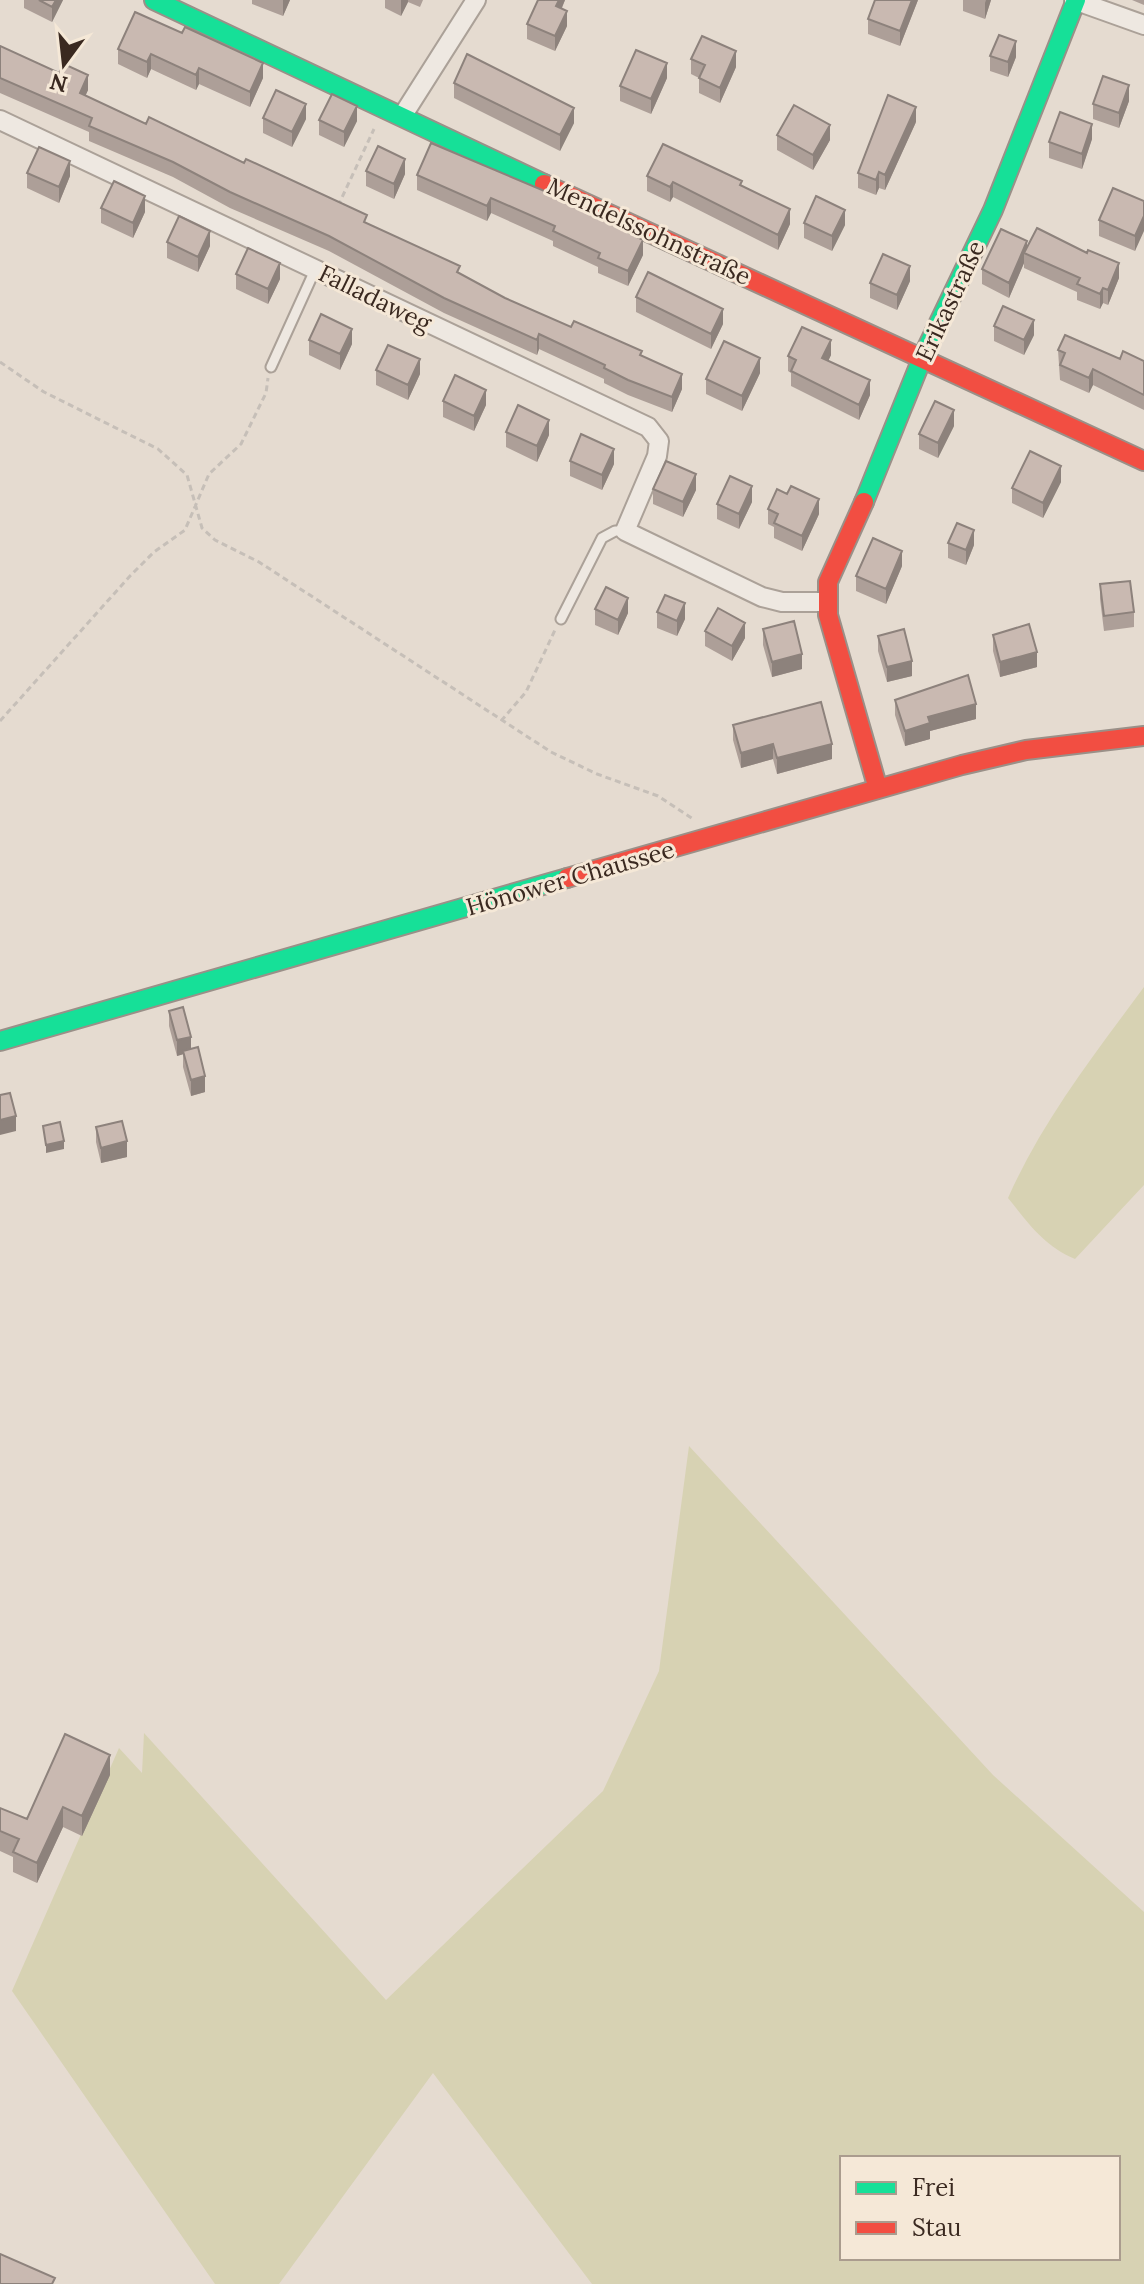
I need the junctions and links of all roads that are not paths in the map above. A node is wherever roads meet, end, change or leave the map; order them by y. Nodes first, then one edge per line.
1 (154, 0) edge
2 (476, 0) edge
3 (1075, 0) edge
4 (1144, 25) edge
5 (403, 115) junction
6 (0, 120) edge
7 (315, 270) junction
8 (923, 356) junction
9 (271, 367) road end
10 (1144, 461) edge
11 (625, 531) junction
12 (825, 602) junction
13 (561, 619) road end
14 (1144, 736) edge
15 (878, 789) junction
16 (0, 1041) edge

1 - 5 street, Mendelssohnstraße
2 - 5 street
3 - 4 street
3 - 8 street, Erikastraße
5 - 8 street, Mendelssohnstraße
6 - 7 street, Falladaweg
7 - 9 lane
7 - 11 street, Falladaweg
8 - 10 street, Mendelssohnstraße
8 - 12 street, Erikastraße
11 - 12 street
11 - 13 lane
12 - 15 street
14 - 15 street, Hönower Chaussee
15 - 16 street, Hönower Chaussee

